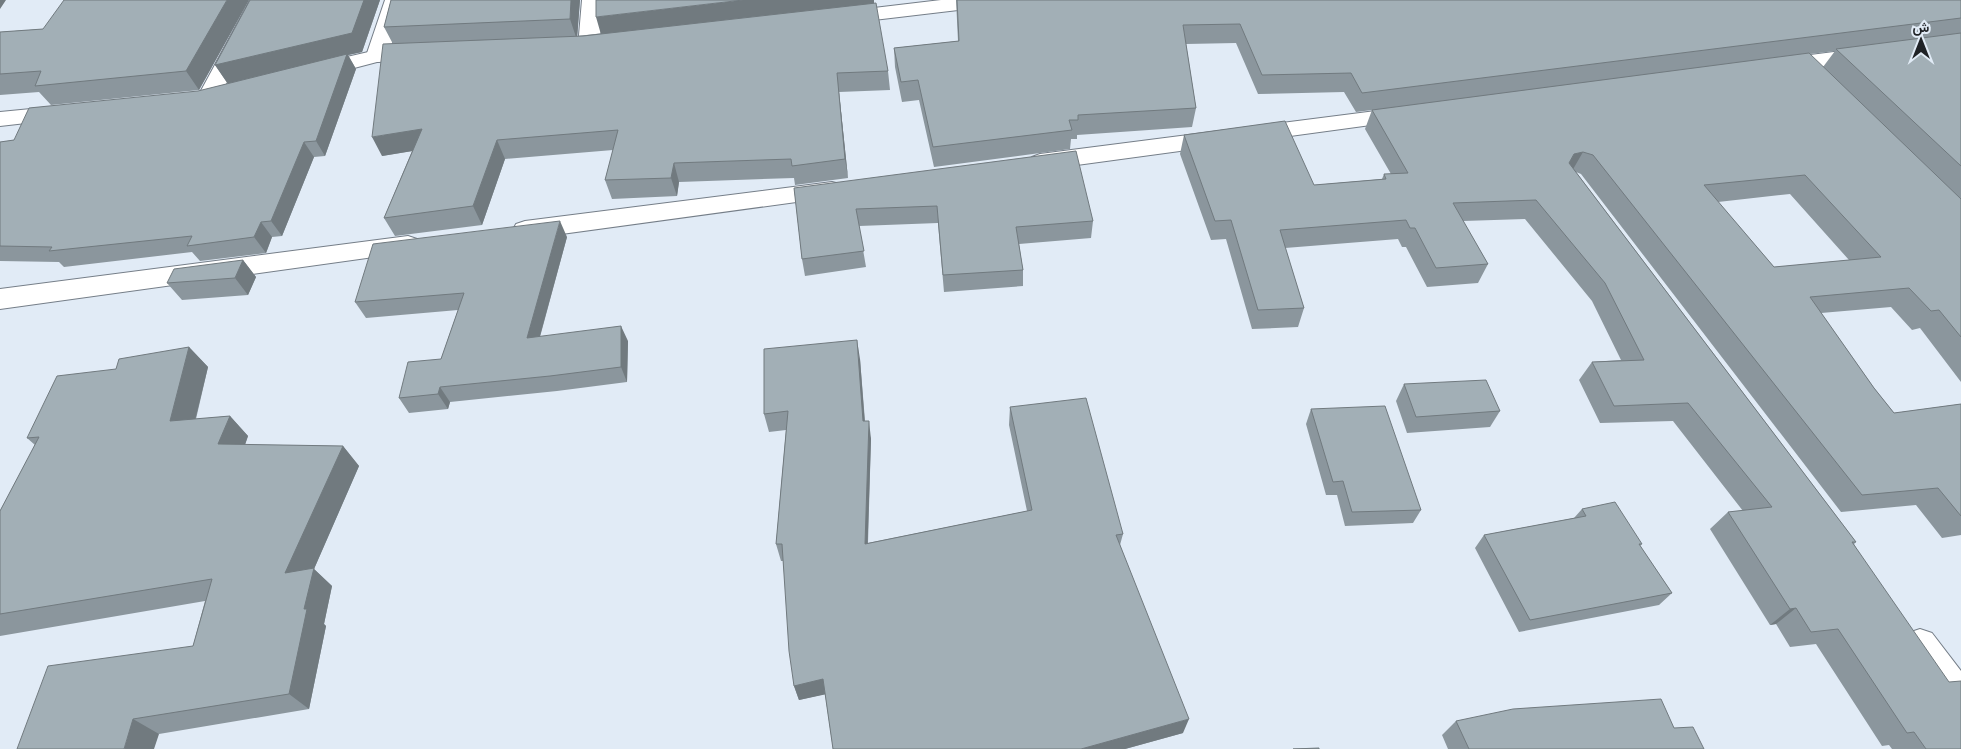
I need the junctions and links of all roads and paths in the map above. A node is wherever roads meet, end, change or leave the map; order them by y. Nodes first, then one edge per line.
1 (260, 0) edge
2 (395, 0) edge
3 (592, 0) edge
4 (992, 0) edge
5 (825, 20) edge
6 (589, 47) edge
7 (1886, 52) edge
8 (434, 54) edge
9 (377, 56) junction
10 (1801, 63) junction
11 (1761, 68) edge
12 (292, 77) edge
13 (1822, 83) edge
14 (236, 91) edge
15 (79, 111) edge
16 (1425, 112) edge
17 (0, 119) edge
18 (1019, 165) edge
19 (851, 187) edge
20 (505, 232) edge
21 (426, 243) edge
22 (0, 298) edge
23 (1907, 626) edge
24 (1961, 698) edge

1 - 14 street
2 - 9 street
3 - 6 street
4 - 5 street
7 - 10 street
8 - 9 street
9 - 12 street
10 - 11 street
10 - 13 street
15 - 17 street
16 - 18 street
19 - 20 street
21 - 22 street
23 - 24 street

